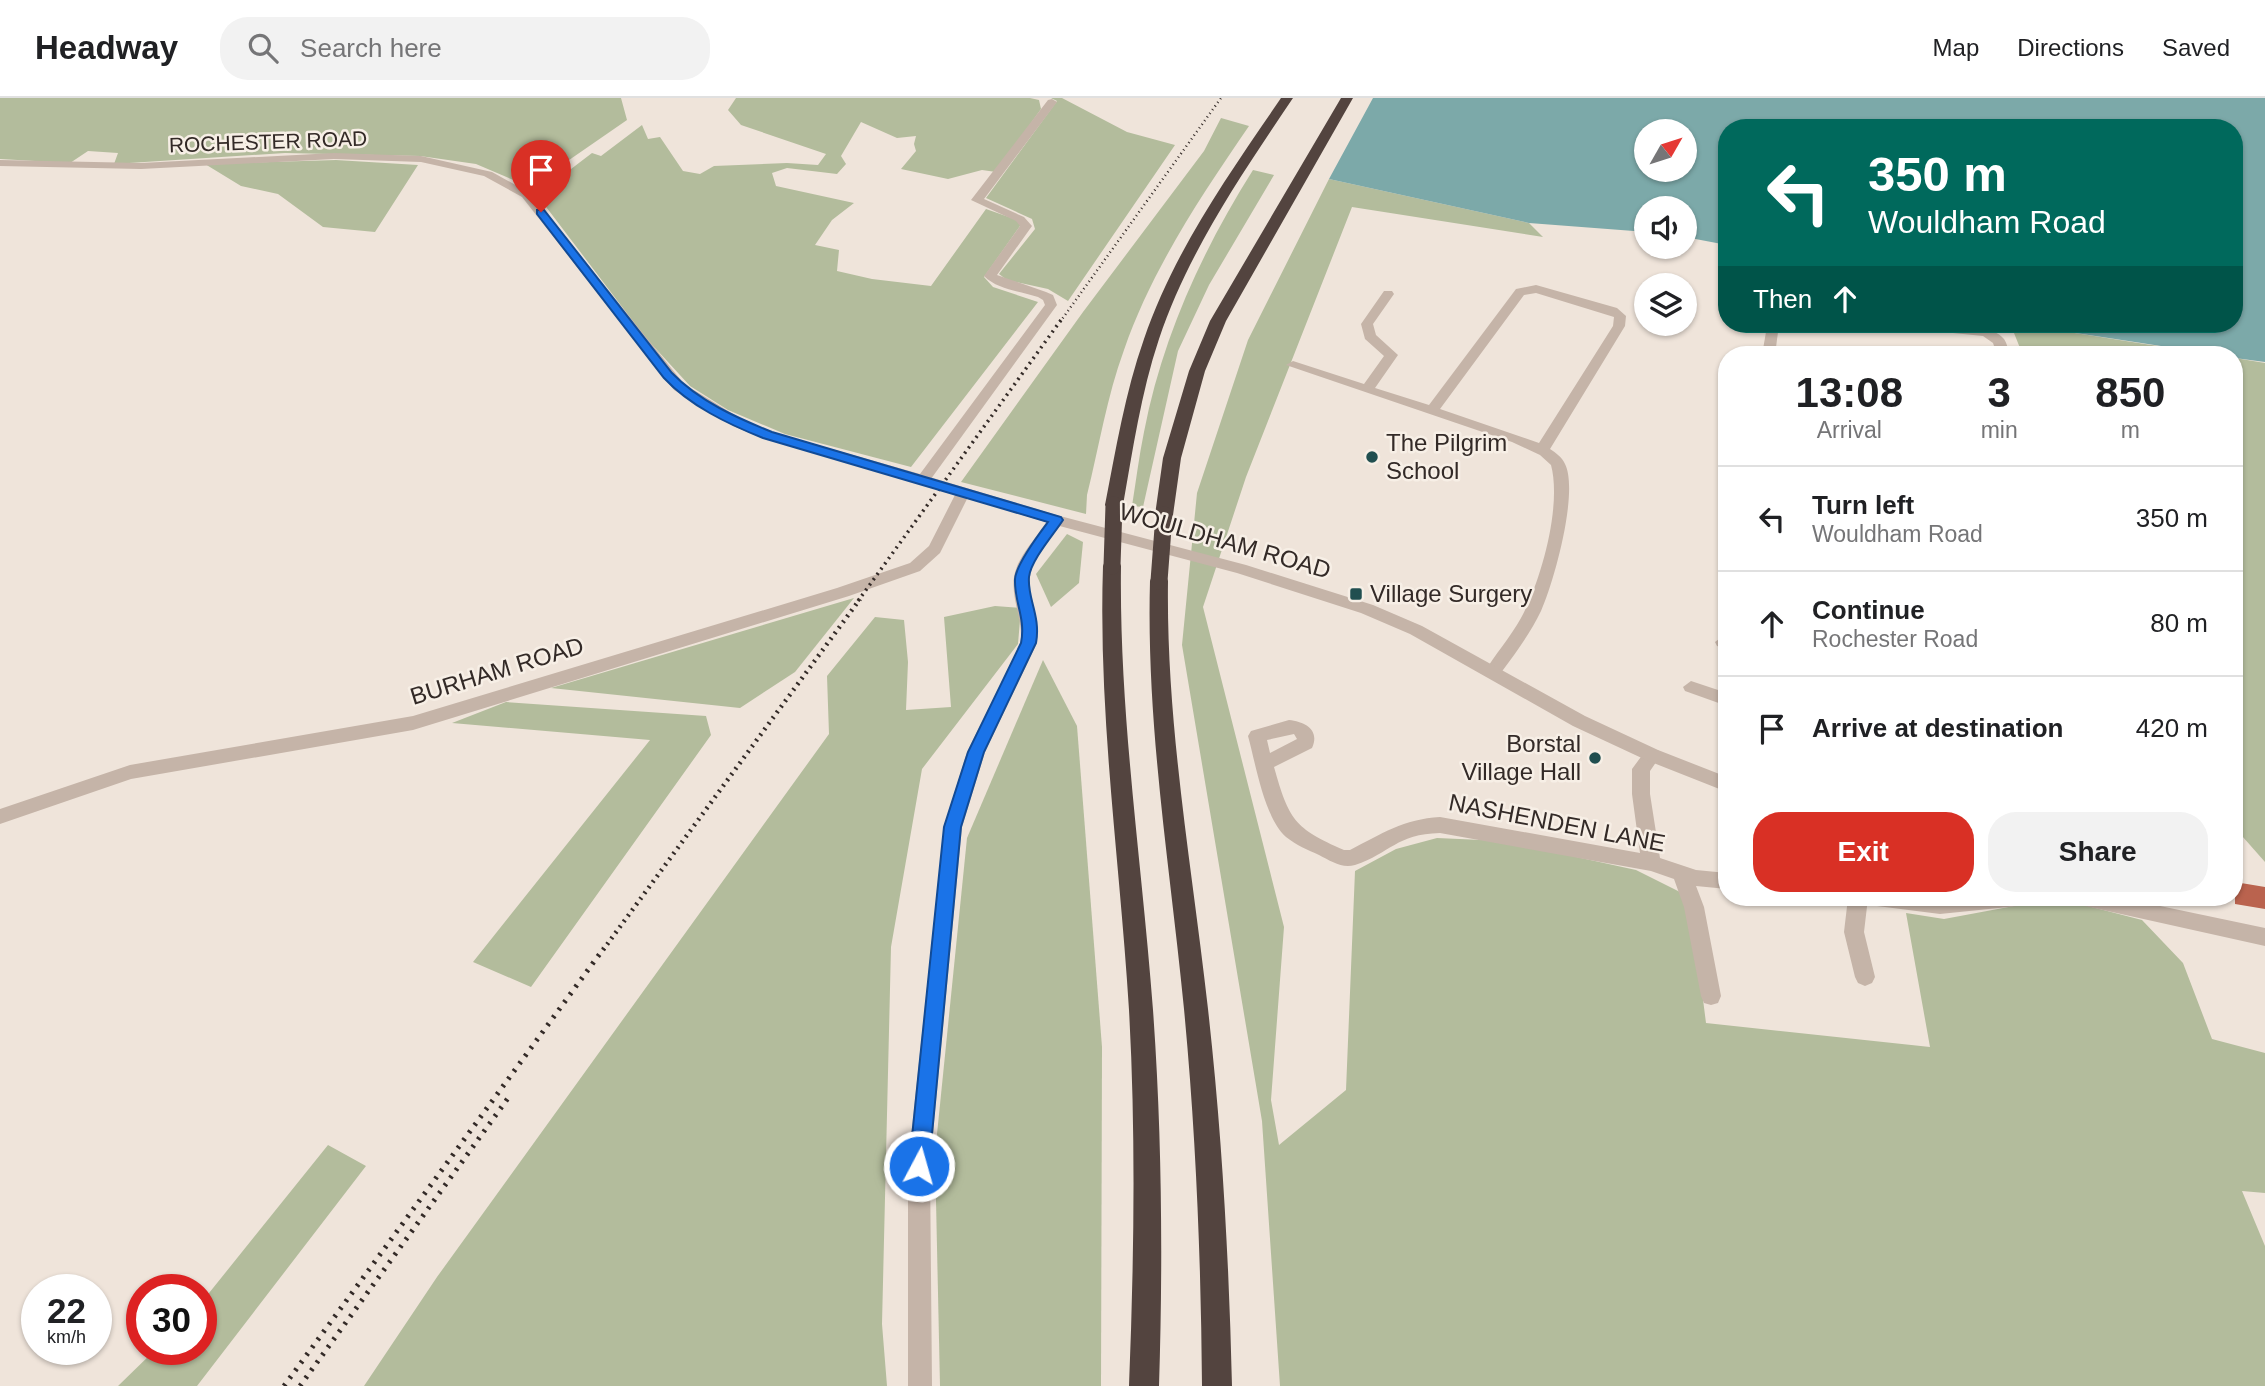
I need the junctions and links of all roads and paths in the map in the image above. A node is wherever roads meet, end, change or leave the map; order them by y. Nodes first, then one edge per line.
1 (1287, 98) edge
2 (1347, 98) edge
3 (1052, 102) dead end
4 (0, 163) edge
5 (1388, 295) dead end
6 (1987, 333) edge
7 (2000, 346) edge
8 (1293, 365) dead end
9 (1367, 389) junction
10 (1433, 411) junction
11 (1542, 450) junction
12 (923, 481) junction
13 (963, 493) junction
14 (1057, 520) junction
15 (1492, 673) junction
16 (1691, 687) dead end
17 (1718, 697) edge
18 (1652, 755) junction
19 (1265, 764) dead end
20 (1718, 781) edge
21 (0, 817) edge
22 (1651, 863) junction
23 (1681, 873) junction
24 (1718, 880) edge
25 (1857, 906) edge
26 (2146, 906) edge
27 (2265, 937) edge
28 (1866, 977) dead end
29 (1711, 996) dead end
30 (920, 1386) edge
31 (1144, 1386) edge
32 (1217, 1386) edge

1 - 31 highway, bridge
2 - 32 highway, bridge
3 - 12 street
4 - 12 street, ROCHESTER ROAD
5 - 9 street
6 - 7 street
8 - 9 street
9 - 10 street
10 - 11 street
10 - 11 street
11 - 15 street
12 - 13 street, WOULDHAM ROAD
13 - 14 street, WOULDHAM ROAD
13 - 21 street, BURHAM ROAD
14 - 15 street, WOULDHAM ROAD
14 - 30 street
15 - 18 street, WOULDHAM ROAD
16 - 17 street
18 - 20 street, WOULDHAM ROAD
18 - 22 street
19 - 22 street, NASHENDEN LANE
22 - 23 street, NASHENDEN LANE
23 - 24 street, NASHENDEN LANE
23 - 29 street
25 - 28 street
26 - 27 street

